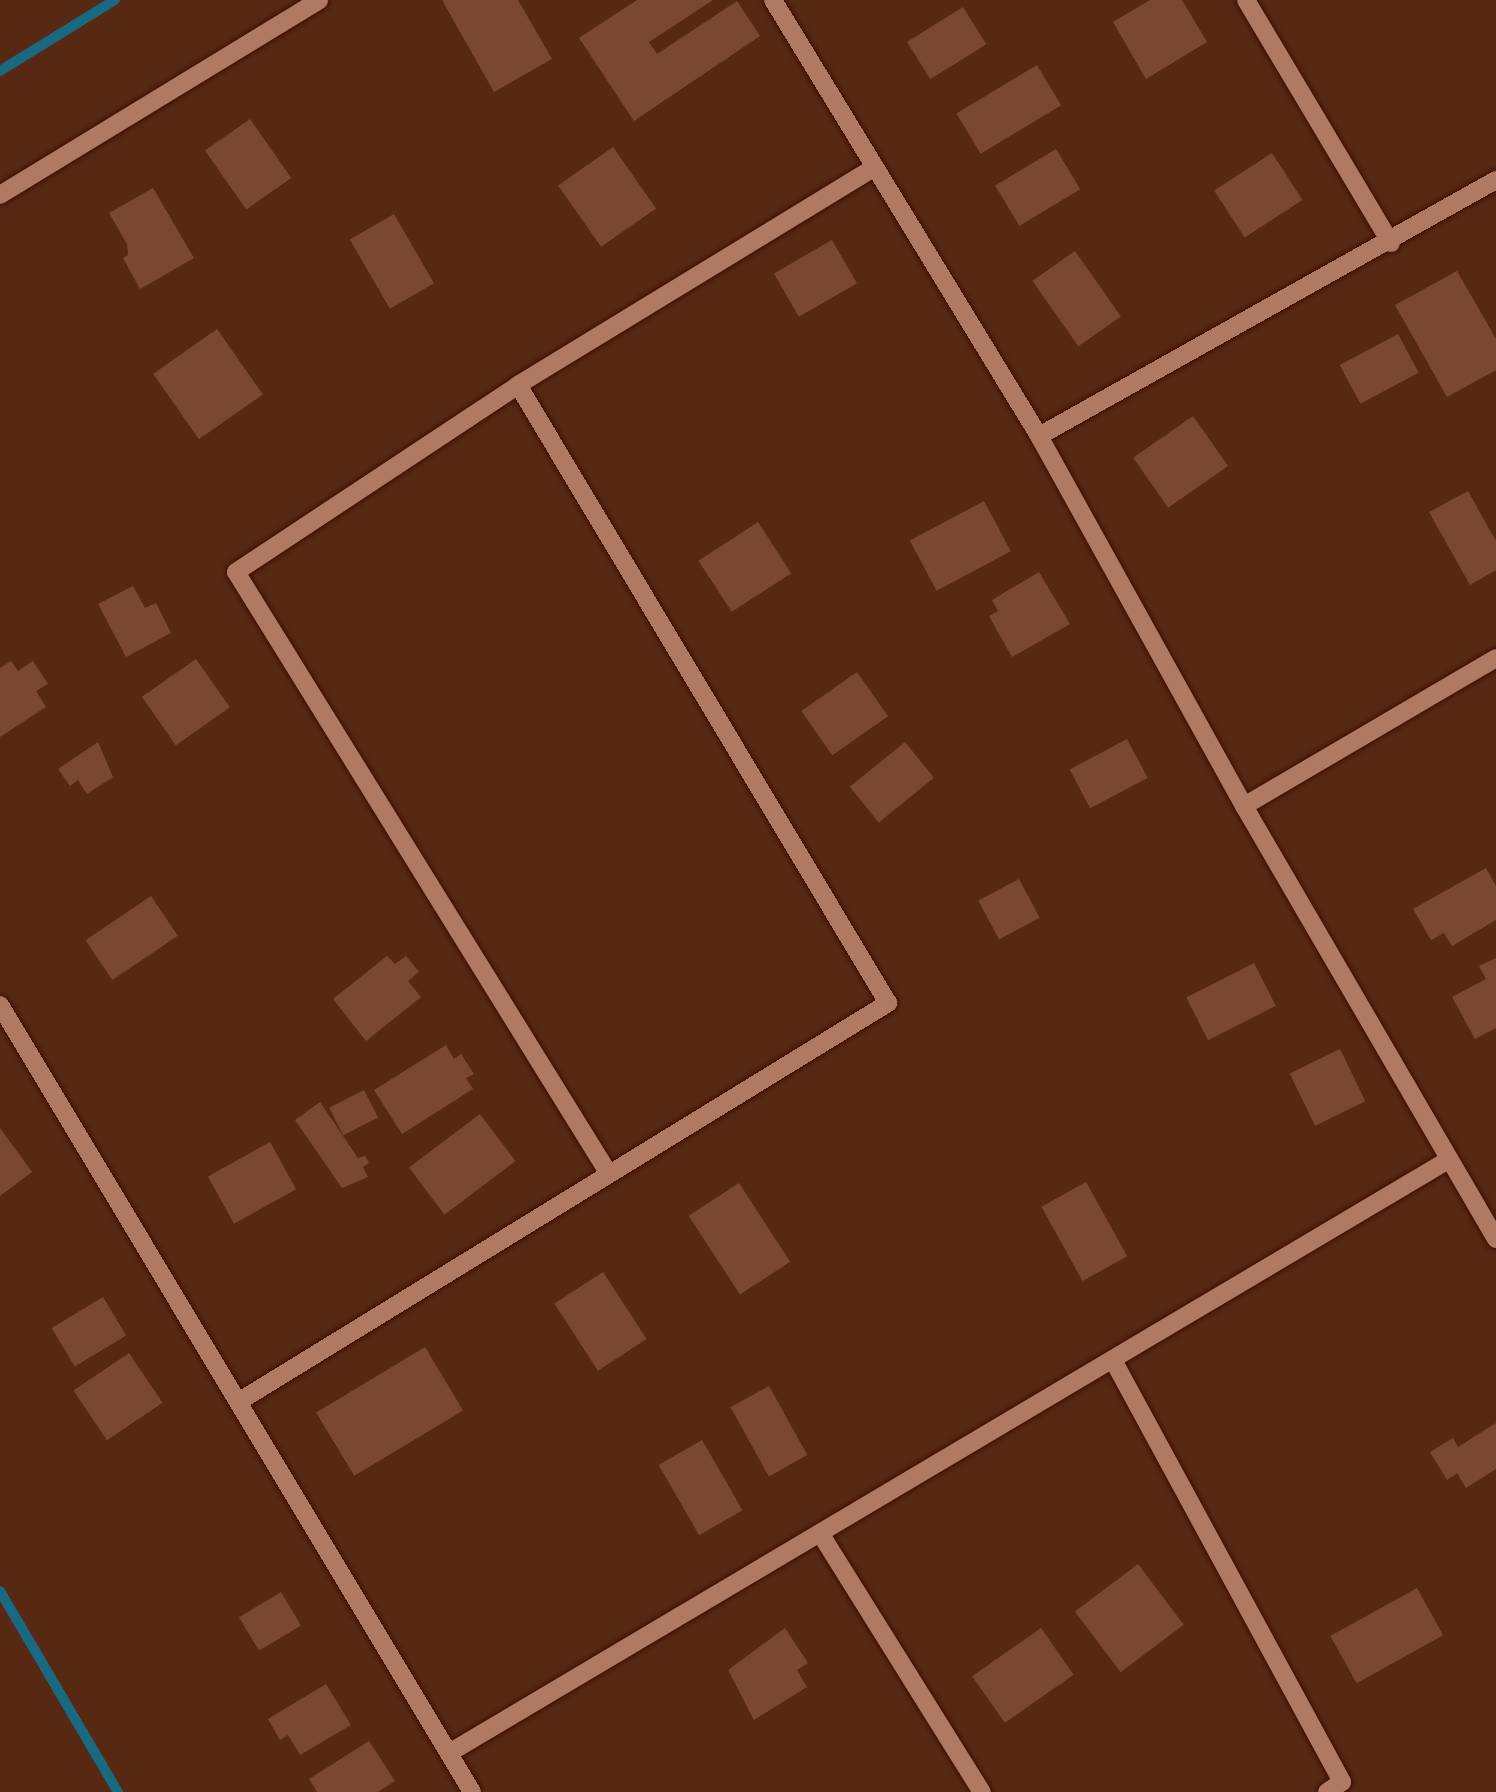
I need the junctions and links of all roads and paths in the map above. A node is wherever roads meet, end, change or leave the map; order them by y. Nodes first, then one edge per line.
1 (319, 0) edge
2 (773, 0) edge
3 (1246, 0) edge
4 (875, 167) junction
5 (1496, 180) edge
6 (0, 195) edge
7 (1391, 243) junction
8 (518, 384) junction
9 (1039, 436) junction
10 (1496, 658) edge
11 (1244, 806) junction
12 (0, 1005) edge
13 (1448, 1160) junction
14 (609, 1174) junction
15 (1496, 1239) edge
16 (1113, 1360) junction
17 (238, 1402) junction
18 (820, 1533) junction
19 (449, 1753) junction
20 (472, 1792) edge
21 (982, 1792) edge
22 (1327, 1792) edge

1 - 6 street
2 - 4 street
3 - 7 street
4 - 8 street
4 - 9 street
5 - 7 street
7 - 9 street
8 - 14 street
8 - 14 street
9 - 11 street
10 - 11 street
11 - 13 street
12 - 17 street
13 - 15 street
13 - 16 street
14 - 17 street
16 - 18 street
16 - 22 street
17 - 19 street
18 - 19 street
18 - 21 street
19 - 20 street

